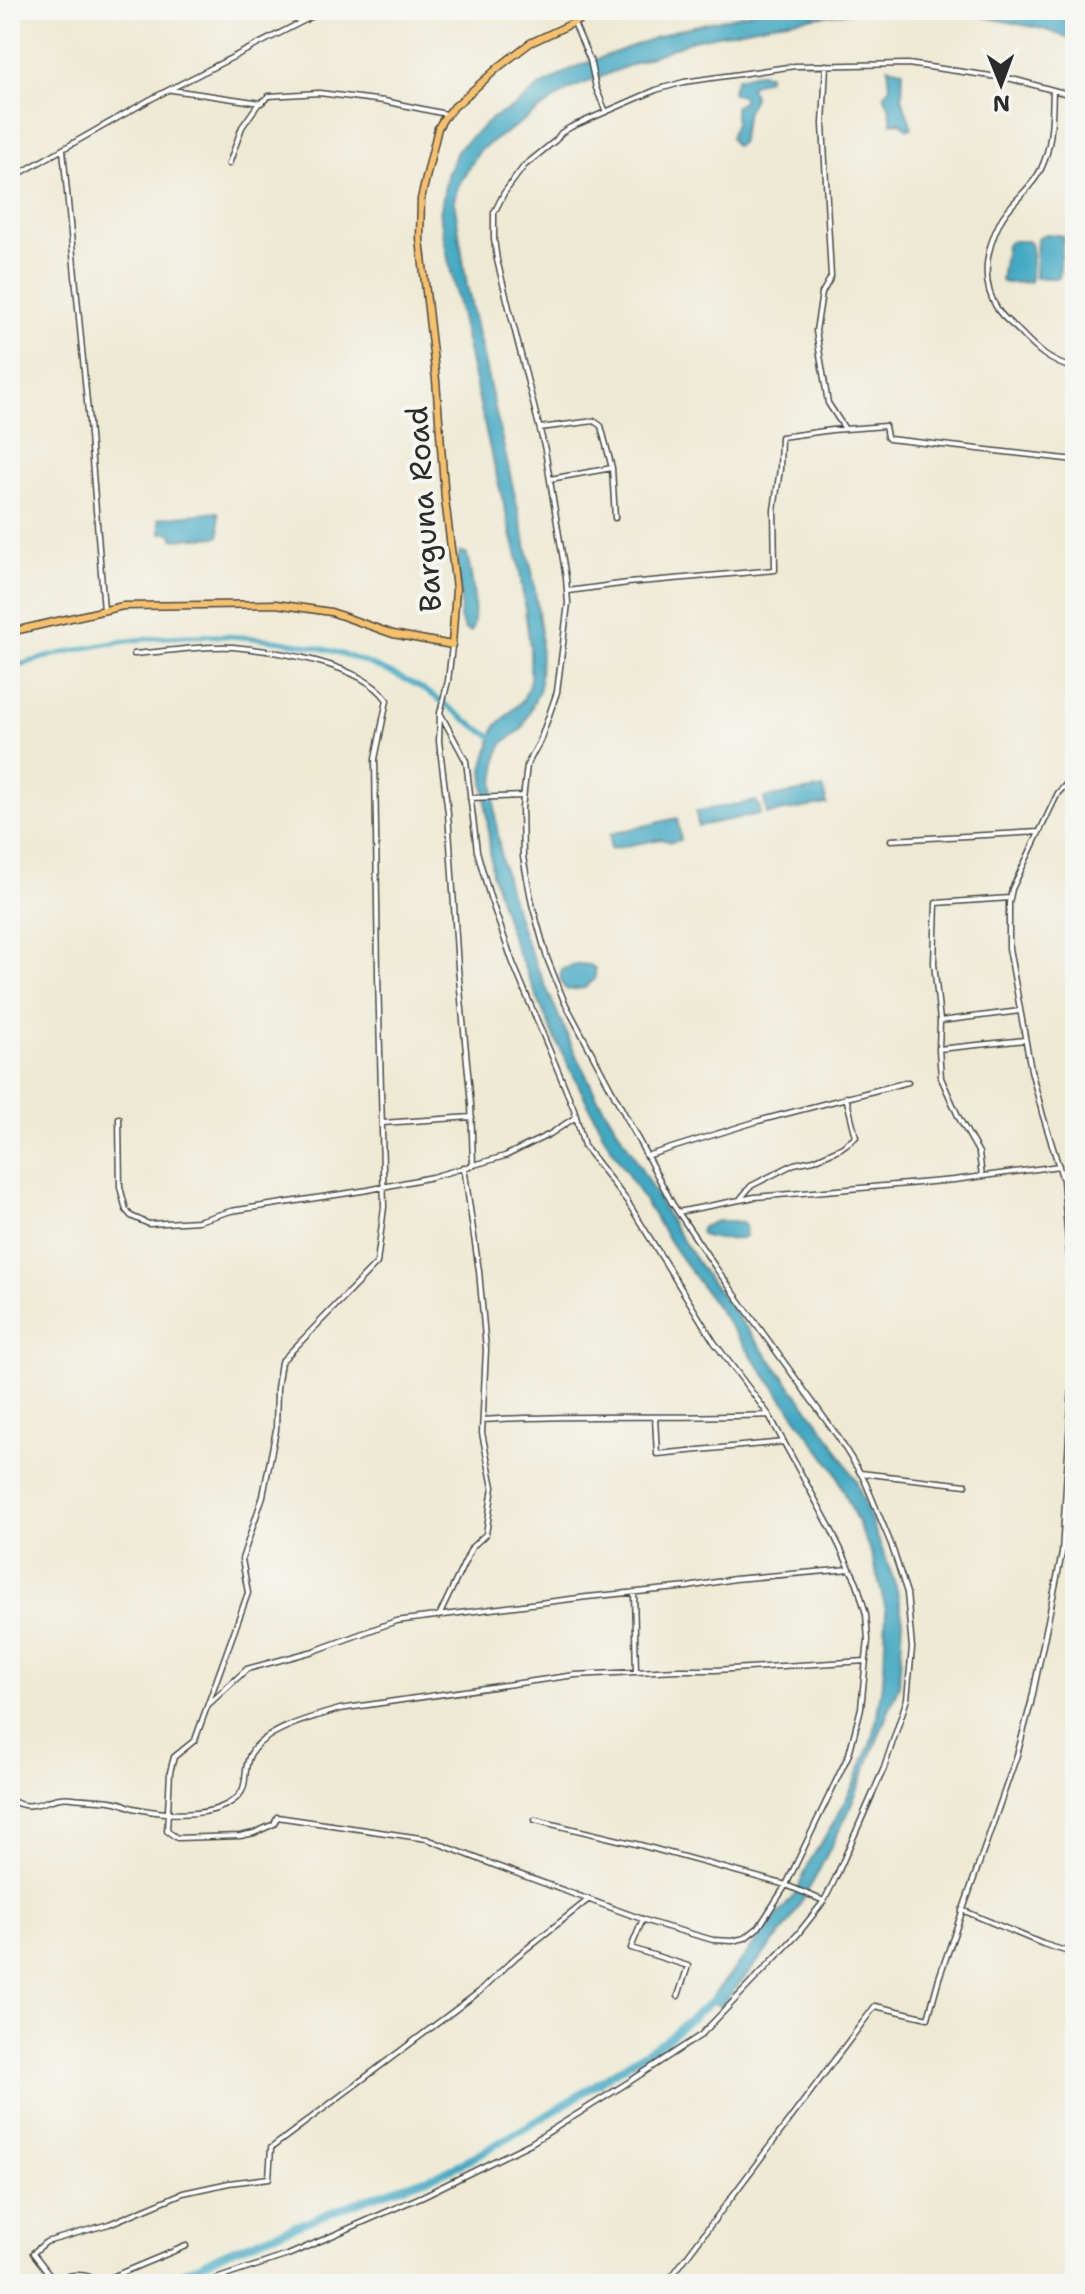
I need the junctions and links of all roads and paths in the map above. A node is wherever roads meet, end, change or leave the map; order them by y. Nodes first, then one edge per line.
1 (325, 10) edge
2 (601, 10) edge
3 (314, 13) edge
4 (573, 21) junction
5 (826, 65) junction
6 (170, 90) junction
7 (1053, 90) junction
8 (1075, 96) edge
9 (259, 103) junction
10 (606, 112) junction
11 (447, 114) junction
12 (63, 150) junction
13 (229, 164) dead end
14 (10, 179) edge
15 (1075, 369) edge
16 (540, 428) junction
17 (845, 429) junction
18 (1075, 460) edge
19 (612, 468) junction
20 (550, 479) junction
21 (615, 518) dead end
22 (567, 591) junction
23 (104, 610) junction
24 (10, 632) edge
25 (452, 645) junction
26 (134, 654) dead end
27 (440, 713) junction
28 (1075, 775) edge
29 (523, 796) junction
30 (470, 798) junction
31 (1039, 832) junction
32 (891, 840) dead end
33 (1010, 898) junction
34 (1020, 1011) junction
35 (940, 1021) junction
36 (1025, 1040) junction
37 (939, 1049) junction
38 (908, 1082) dead end
39 (846, 1097) junction
40 (472, 1117) junction
41 (576, 1117) junction
42 (119, 1118) dead end
43 (381, 1123) junction
44 (646, 1156) junction
45 (473, 1165) junction
46 (1059, 1166) junction
47 (464, 1167) junction
48 (983, 1177) junction
49 (383, 1187) junction
50 (740, 1200) junction
51 (678, 1212) junction
52 (1075, 1328) edge
53 (1075, 1337) edge
54 (769, 1415) junction
55 (655, 1418) junction
56 (483, 1420) junction
57 (784, 1442) junction
58 (860, 1473) junction
59 (966, 1485) dead end
60 (850, 1569) junction
61 (634, 1592) junction
62 (439, 1616) junction
63 (866, 1661) junction
64 (636, 1672) junction
65 (208, 1705) junction
66 (10, 1799) edge
67 (167, 1812) junction
68 (535, 1820) dead end
69 (786, 1885) junction
70 (589, 1899) junction
71 (824, 1901) junction
72 (962, 1910) junction
73 (643, 1919) junction
74 (1075, 1954) edge
75 (678, 1996) dead end
76 (186, 2246) dead end
77 (56, 2282) edge
78 (93, 2284) edge
79 (201, 2284) edge
80 (692, 2284) edge

1 - 3 street
2 - 4 main road, Barguna Road
3 - 6 street
4 - 10 street
4 - 11 main road, Barguna Road
5 - 7 street
5 - 10 street
5 - 17 street
6 - 9 street
6 - 12 street
7 - 8 street
7 - 15 street
9 - 11 street
9 - 13 street
10 - 16 street
11 - 25 main road, Barguna Road
12 - 14 street
12 - 23 street
16 - 19 street
16 - 20 street
17 - 18 street
17 - 22 street
19 - 20 street
19 - 21 street
20 - 22 street
22 - 29 street
23 - 24 main road, Barguna Road
23 - 25 main road, Barguna Road
25 - 27 street
26 - 43 street
27 - 30 street
27 - 40 street
28 - 31 street
29 - 30 street
29 - 44 street
30 - 41 street
31 - 32 street
31 - 33 street
33 - 34 street
33 - 35 street
34 - 35 street
34 - 36 street
35 - 37 street
36 - 37 street
36 - 46 street
37 - 48 street
38 - 39 street
39 - 44 street
39 - 50 street
40 - 43 street
40 - 45 street
41 - 45 street
41 - 54 street
42 - 49 street
43 - 49 street
44 - 51 street
45 - 47 street
46 - 48 street
46 - 52 street
47 - 49 street
47 - 56 street
48 - 50 street
49 - 65 street
50 - 51 street
51 - 58 street
53 - 72 street
54 - 55 street
54 - 57 street
55 - 56 street
55 - 57 street
56 - 62 street
57 - 60 street
58 - 59 street
58 - 71 street
60 - 61 street
60 - 63 street
61 - 62 street
61 - 64 street
62 - 65 street
63 - 64 street
63 - 69 street
64 - 67 street
65 - 67 street
66 - 67 street
67 - 70 street
68 - 69 street
69 - 71 street
69 - 73 street
70 - 73 street
70 - 77 street
71 - 79 street
72 - 74 street
72 - 80 street
73 - 75 street
76 - 78 street
77 - 78 street

